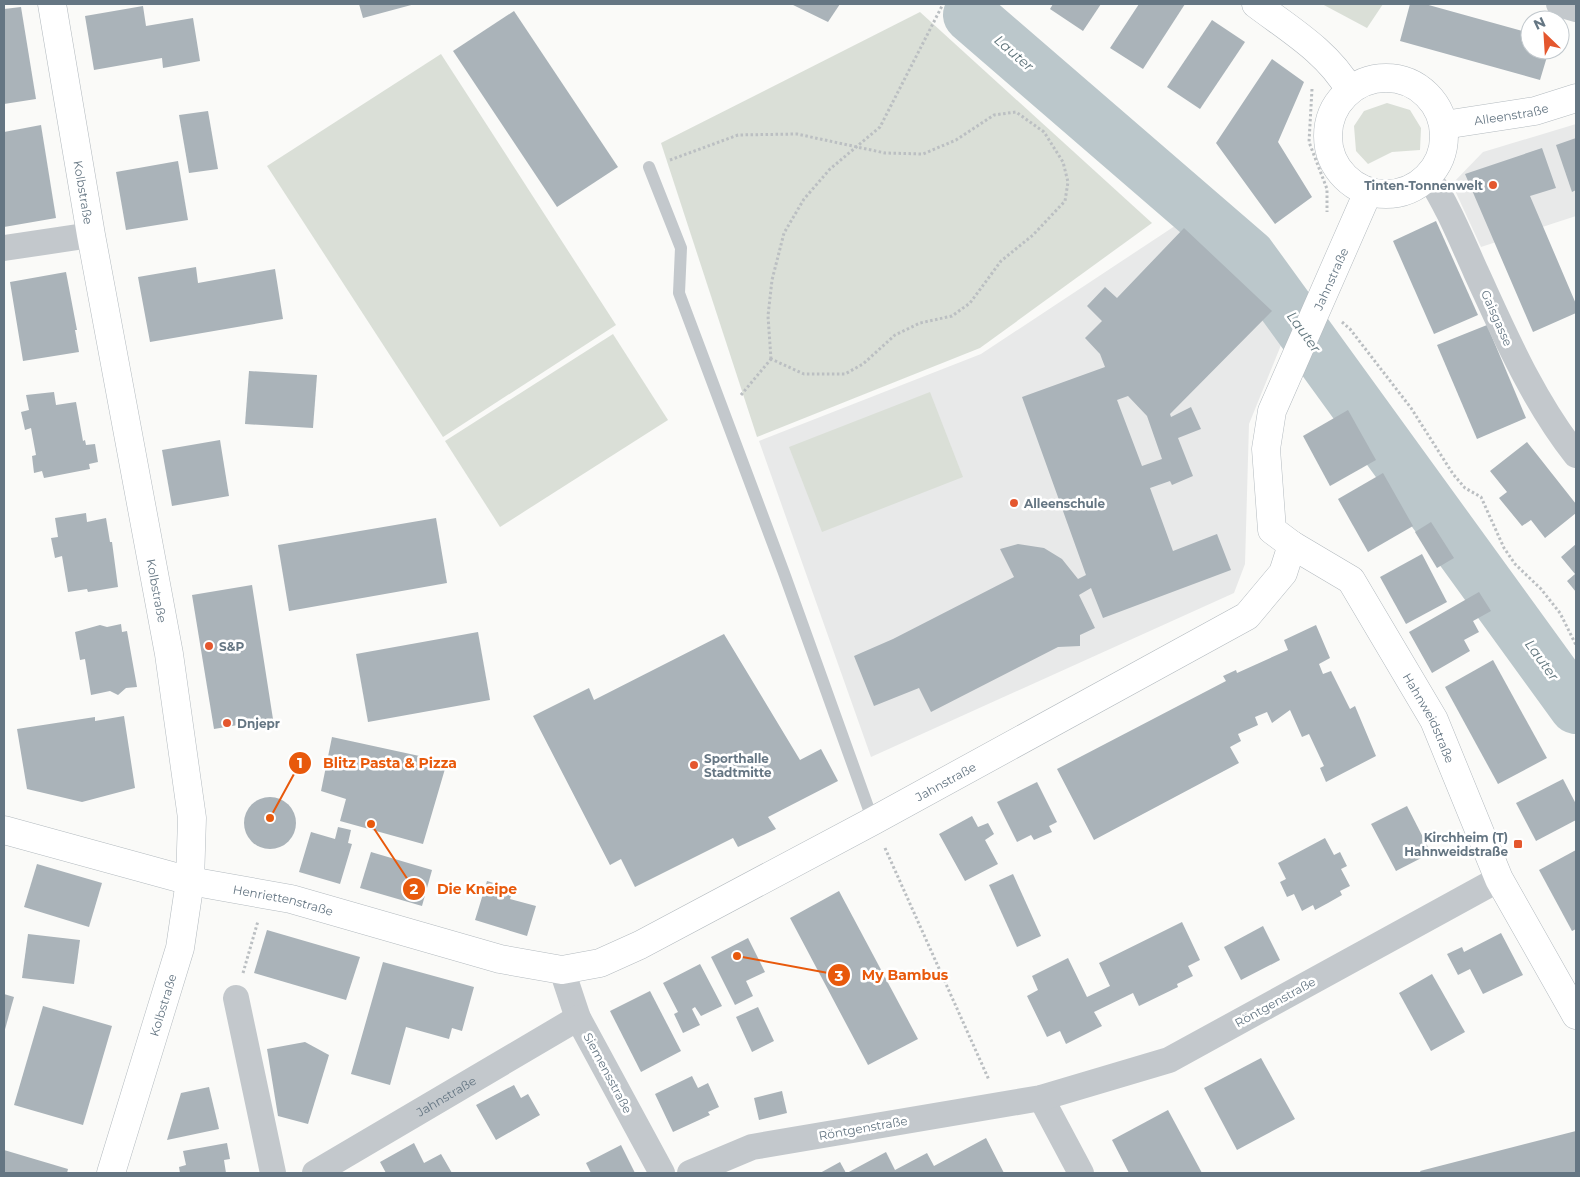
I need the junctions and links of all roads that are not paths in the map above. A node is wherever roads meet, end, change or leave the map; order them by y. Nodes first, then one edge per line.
1 (52, 4) edge
2 (1256, 4) edge
3 (1559, 4) edge
4 (1576, 9) edge
5 (1349, 89) junction
6 (1576, 98) edge
7 (1444, 125) junction
8 (650, 167) road end
9 (1428, 176) junction
10 (1368, 192) junction
11 (91, 236) junction
12 (4, 248) edge
13 (1266, 449) joint
14 (1576, 455) edge
15 (1292, 546) junction
16 (873, 821) junction
17 (4, 830) edge
18 (1499, 879) junction
19 (190, 881) junction
20 (562, 970) junction
21 (236, 998) road end
22 (1576, 1016) edge
23 (578, 1018) junction
24 (1041, 1098) junction
25 (111, 1173) edge
26 (273, 1173) edge
27 (315, 1173) edge
28 (662, 1173) edge
29 (690, 1173) edge
30 (1081, 1173) edge

1 - 11 street, Kolbstraße
2 - 5 street
3 - 4 street
5 - 7 street
5 - 10 street
6 - 7 street, Alleenstraße
7 - 9 street
8 - 16 lane
9 - 10 street
9 - 14 street, Gaisgasse
10 - 13 street, Jahnstraße
11 - 12 street
11 - 19 street, Kolbstraße
13 - 15 street, Hahnweidstraße
15 - 16 street, Jahnstraße
15 - 18 street, Hahnweidstraße
16 - 20 street, Jahnstraße
17 - 19 street, Henriettenstraße
18 - 22 street, Hahnweidstraße
18 - 24 street, Röntgenstraße
19 - 20 street, Henriettenstraße
19 - 25 street, Kolbstraße
20 - 23 street, Siemensstraße
21 - 26 street
23 - 27 street, Jahnstraße
23 - 28 street, Siemensstraße
24 - 29 street, Röntgenstraße
24 - 30 street

